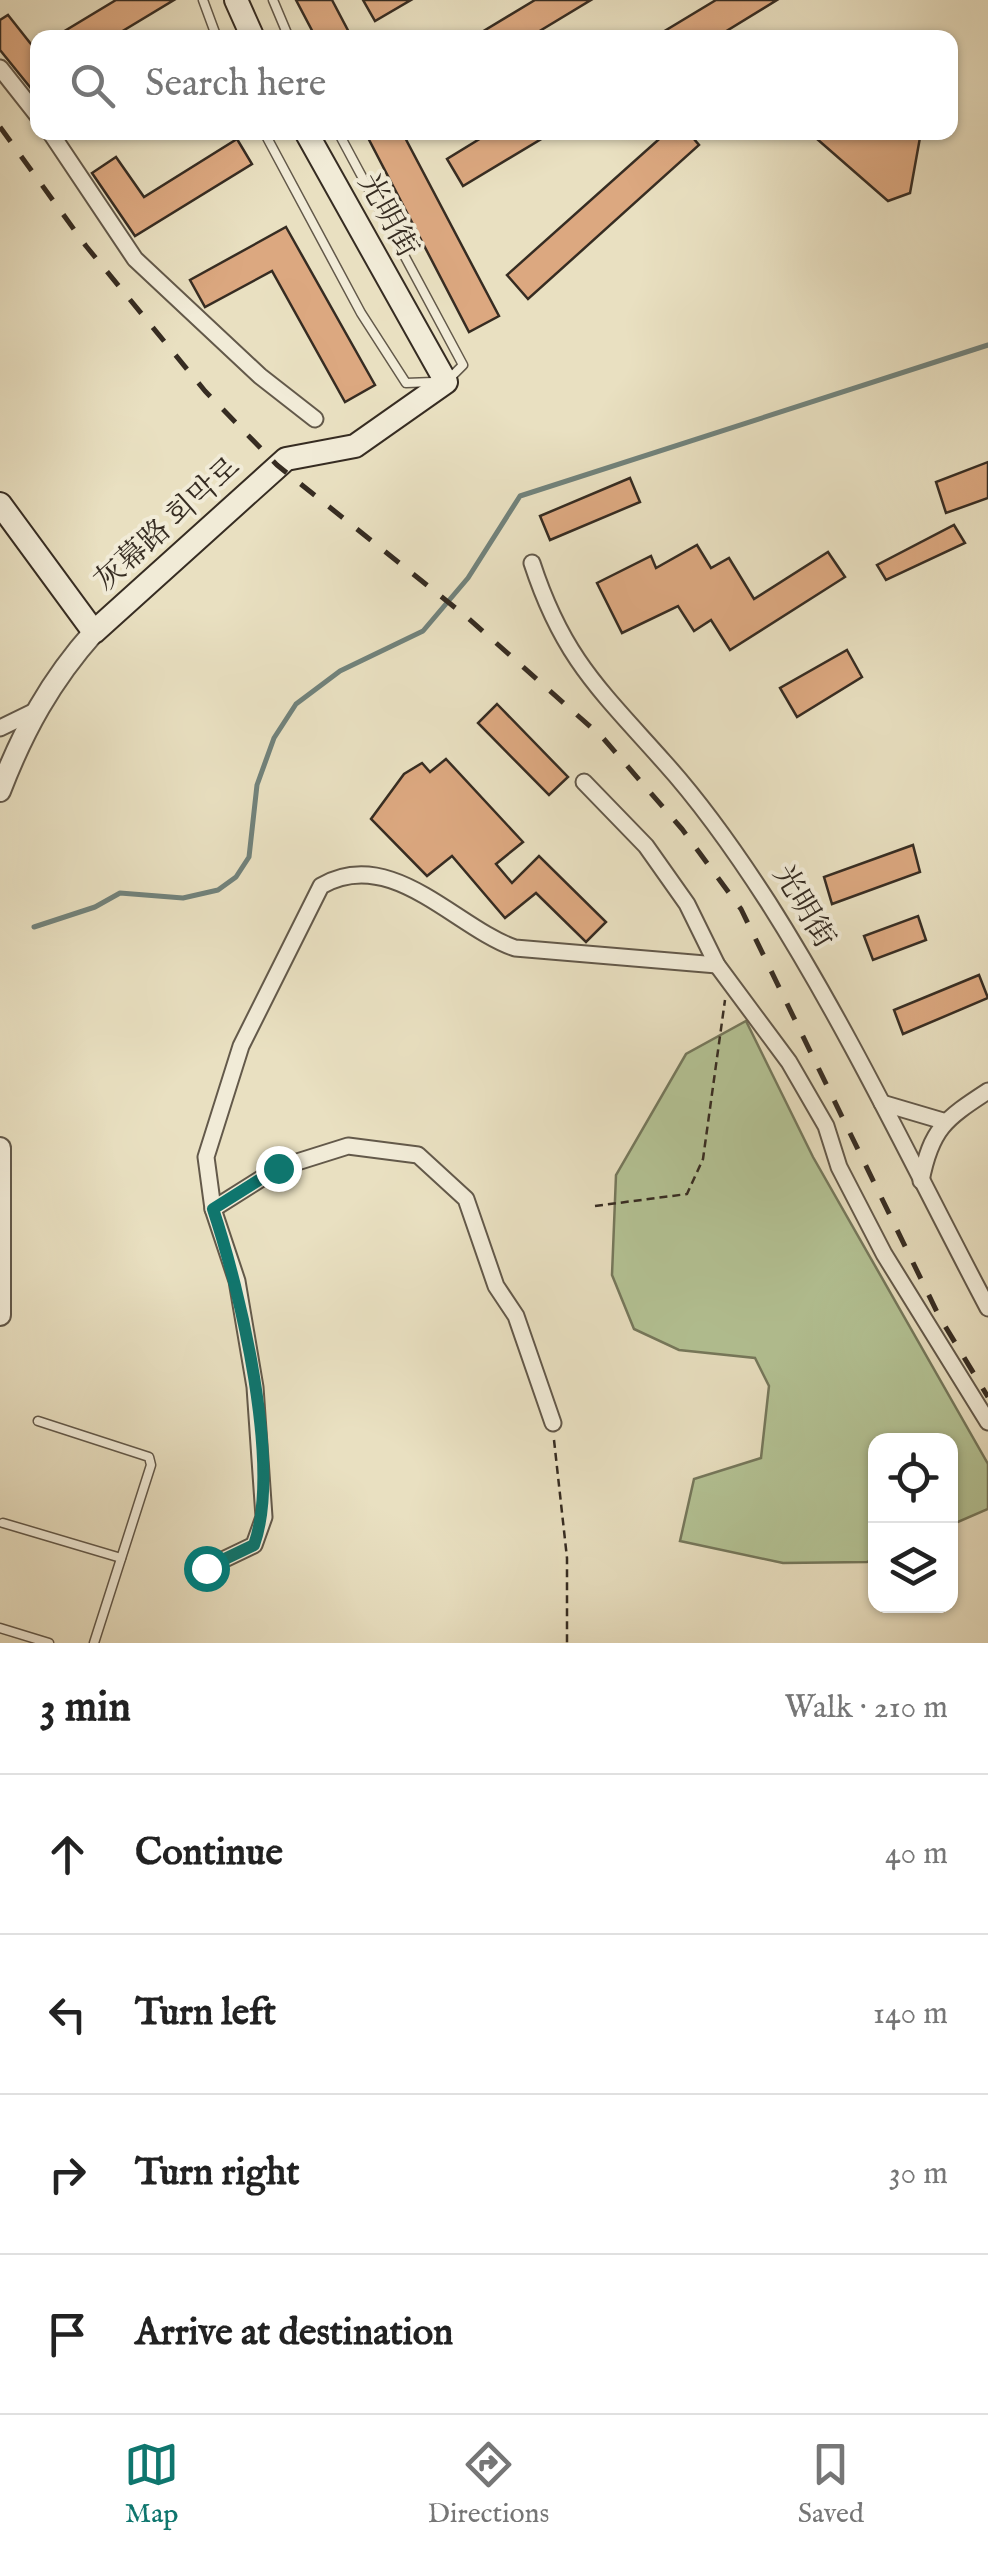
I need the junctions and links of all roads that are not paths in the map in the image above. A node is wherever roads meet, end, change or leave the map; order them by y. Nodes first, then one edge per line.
1 (202, 0) edge
2 (236, 0) edge
3 (273, 0) edge
4 (215, 30) edge
5 (249, 30) edge
6 (286, 30) edge
7 (0, 68) edge
8 (30, 106) edge
9 (55, 140) edge
10 (268, 140) edge
11 (310, 140) edge
12 (342, 140) edge
13 (446, 382) junction
14 (314, 419) dead end
15 (0, 504) edge
16 (532, 563) dead end
17 (94, 632) junction
18 (35, 711) junction
19 (0, 728) edge
20 (584, 782) dead end
21 (0, 791) edge
22 (722, 972) junction
23 (988, 1092) edge
24 (882, 1102) junction
25 (943, 1121) junction
26 (0, 1148) edge
27 (920, 1181) junction
28 (213, 1209) junction
29 (988, 1308) edge
30 (0, 1315) edge
31 (38, 1421) dead end
32 (988, 1422) edge
33 (553, 1424) road end
34 (3, 1523) dead end
35 (121, 1558) junction
36 (206, 1568) dead end
37 (0, 1628) edge
38 (50, 1643) edge
39 (94, 1643) edge

1 - 4 lane
2 - 5 main road
3 - 6 lane
7 - 8 street
9 - 14 street
10 - 13 lane
11 - 13 main road, 光明街
12 - 13 lane
13 - 17 main road, 灰幕路 회막로
15 - 17 main road
16 - 24 street, 光明街
17 - 18 street, 灰幕路 회막로
18 - 19 street
18 - 21 street, 灰幕路 회막로
20 - 22 street
22 - 28 street
22 - 32 street
23 - 25 street
24 - 25 street
24 - 27 street, 光明街
25 - 27 street
26 - 30 street
27 - 29 street, 光明街
28 - 33 street
28 - 36 street
31 - 35 lane
34 - 35 lane
35 - 39 lane
37 - 38 lane

